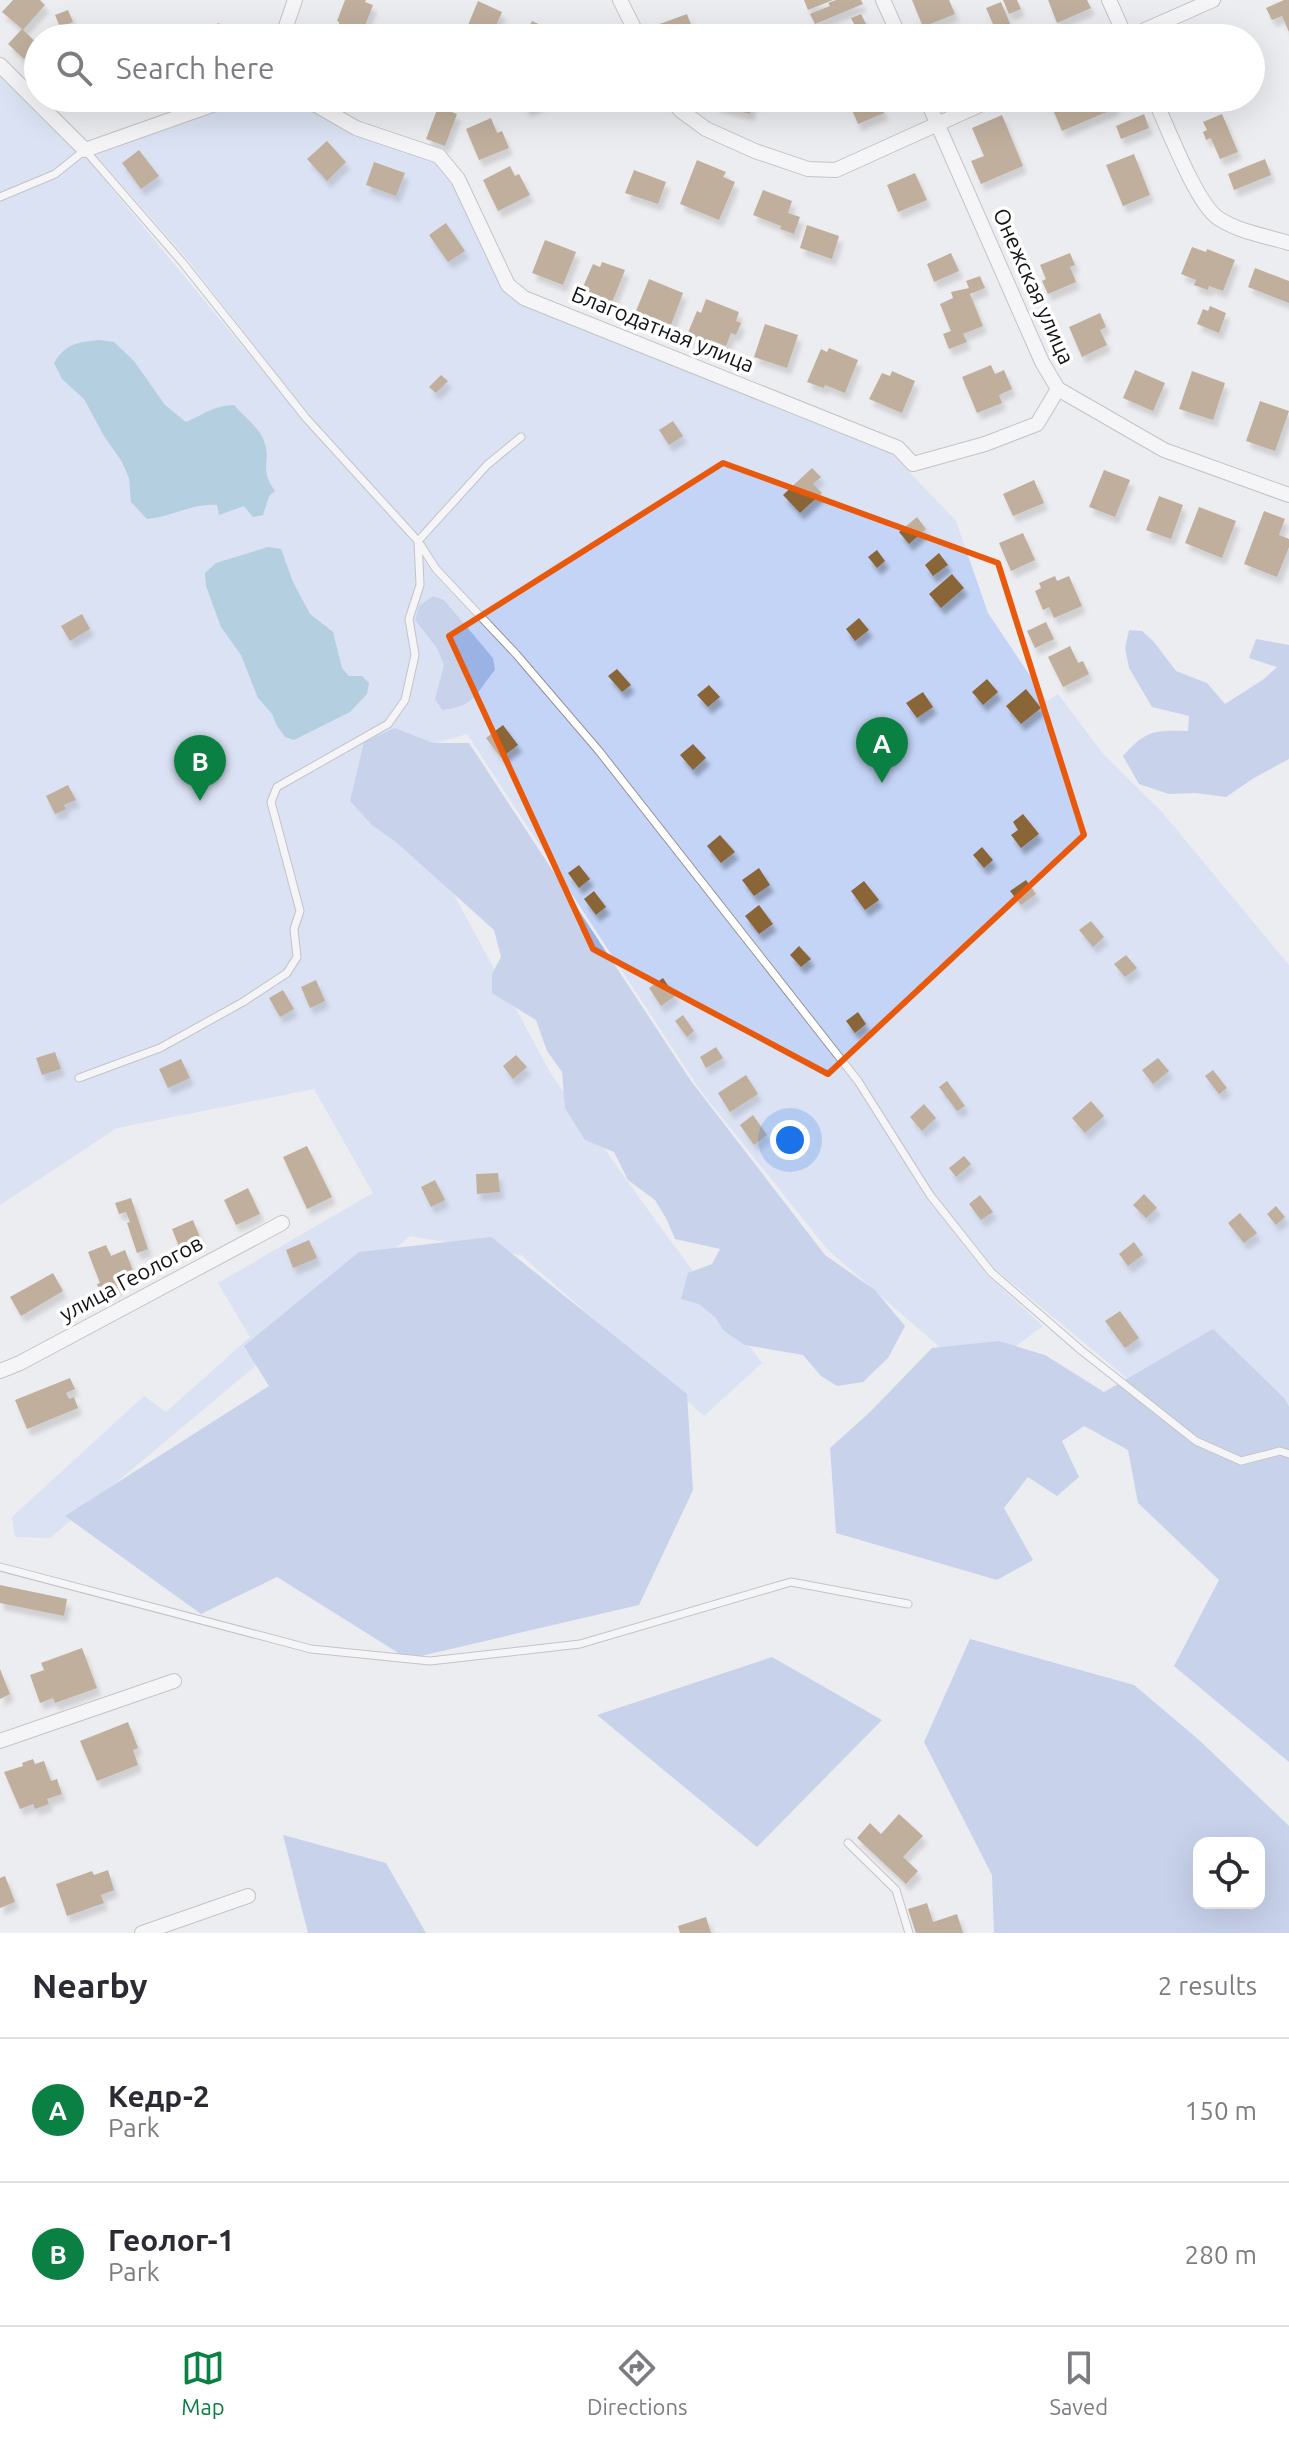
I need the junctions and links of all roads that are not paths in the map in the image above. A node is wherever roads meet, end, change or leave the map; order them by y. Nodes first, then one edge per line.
1 (295, 0) edge
2 (620, 0) edge
3 (883, 0) edge
4 (1109, 0) edge
5 (1213, 0) edge
6 (287, 24) edge
7 (632, 24) edge
8 (894, 24) edge
9 (1120, 24) edge
10 (1158, 24) edge
11 (0, 65) edge
12 (24, 89) edge
13 (47, 112) edge
14 (192, 112) edge
15 (328, 112) edge
16 (683, 112) edge
17 (932, 112) edge
18 (964, 112) edge
19 (1160, 112) edge
20 (938, 124) junction
21 (85, 150) junction
22 (0, 197) edge
23 (1289, 243) edge
24 (1058, 389) junction
25 (521, 437) dead end
26 (1289, 495) edge
27 (418, 541) junction
28 (79, 1078) dead end
29 (282, 1223) dead end
30 (0, 1371) edge
31 (1289, 1454) edge
32 (0, 1567) edge
33 (908, 1604) dead end
34 (174, 1681) dead end
35 (0, 1741) edge
36 (848, 1843) dead end
37 (248, 1896) dead end
38 (142, 1933) edge
39 (909, 1933) edge

1 - 6 street
2 - 7 street
3 - 8 street
4 - 9 street
5 - 10 street
11 - 12 street
13 - 21 street
14 - 21 street
15 - 24 street, Благодатная улица
16 - 20 street
17 - 20 street, Онежская улица
18 - 20 street
19 - 23 street
20 - 24 street, Онежская улица
21 - 22 lane
21 - 27 lane
24 - 26 street, Онежская улица
25 - 27 lane
27 - 28 lane
27 - 31 lane
29 - 30 street, улица Геологов
32 - 33 lane
34 - 35 street
36 - 39 lane
37 - 38 street

